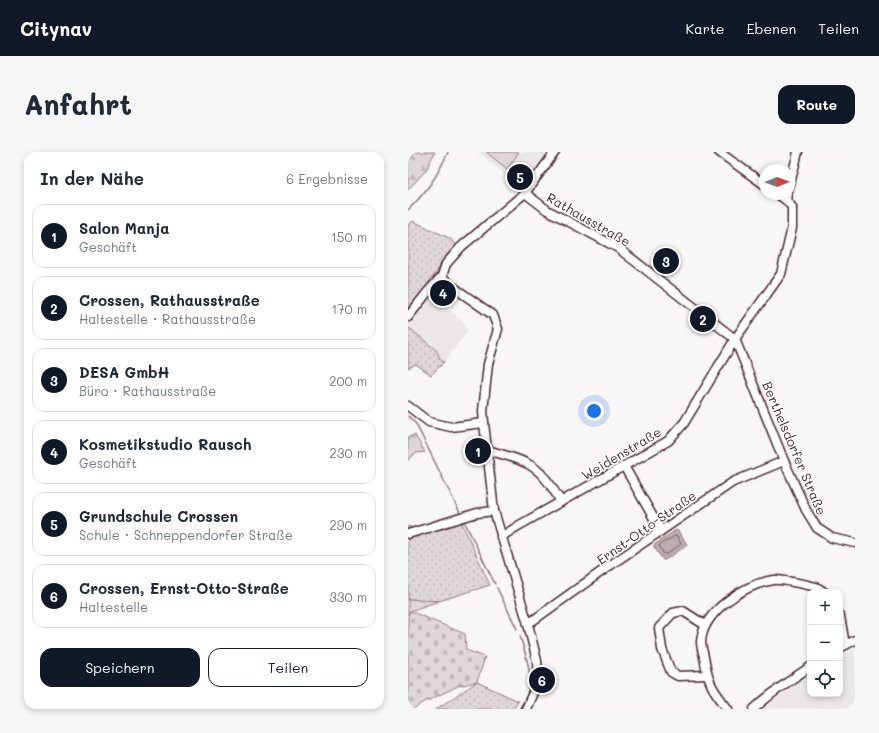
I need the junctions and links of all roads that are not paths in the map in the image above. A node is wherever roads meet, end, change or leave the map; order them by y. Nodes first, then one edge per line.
1 (555, 152) edge
2 (719, 152) edge
3 (798, 152) edge
4 (795, 164) edge
5 (759, 181) edge
6 (525, 193) junction
7 (788, 200) edge
8 (442, 276) junction
9 (408, 318) edge
10 (735, 339) junction
11 (408, 406) edge
12 (484, 423) junction
13 (488, 450) junction
14 (784, 461) junction
15 (624, 466) junction
16 (561, 502) junction
17 (494, 511) junction
18 (661, 531) junction
19 (408, 534) edge
20 (501, 537) junction
21 (855, 543) edge
22 (820, 589) edge
23 (528, 624) junction
24 (705, 625) junction
25 (855, 640) edge
26 (843, 646) edge
27 (807, 669) edge
28 (707, 675) junction
29 (526, 709) edge
30 (728, 709) edge
31 (754, 709) edge

1 - 6 street
2 - 5 street
3 - 4 street
6 - 8 street
6 - 10 street, Rathausstraße
7 - 10 street, Weidenstraße
8 - 9 street
8 - 12 street
10 - 14 street, Berthelsdorfer Straße
10 - 15 street, Weidenstraße
11 - 12 street
12 - 13 street
13 - 16 street
13 - 17 street
14 - 18 street, Ernst-Otto-Straße
14 - 21 street, Berthelsdorfer Straße
15 - 16 street, Weidenstraße
15 - 18 street
16 - 20 street, Weidenstraße
17 - 19 street
17 - 20 street
18 - 23 street, Ernst-Otto-Straße
20 - 23 street
22 - 24 street
23 - 29 street
24 - 28 street
24 - 28 street
25 - 26 street
27 - 31 street
28 - 30 street

